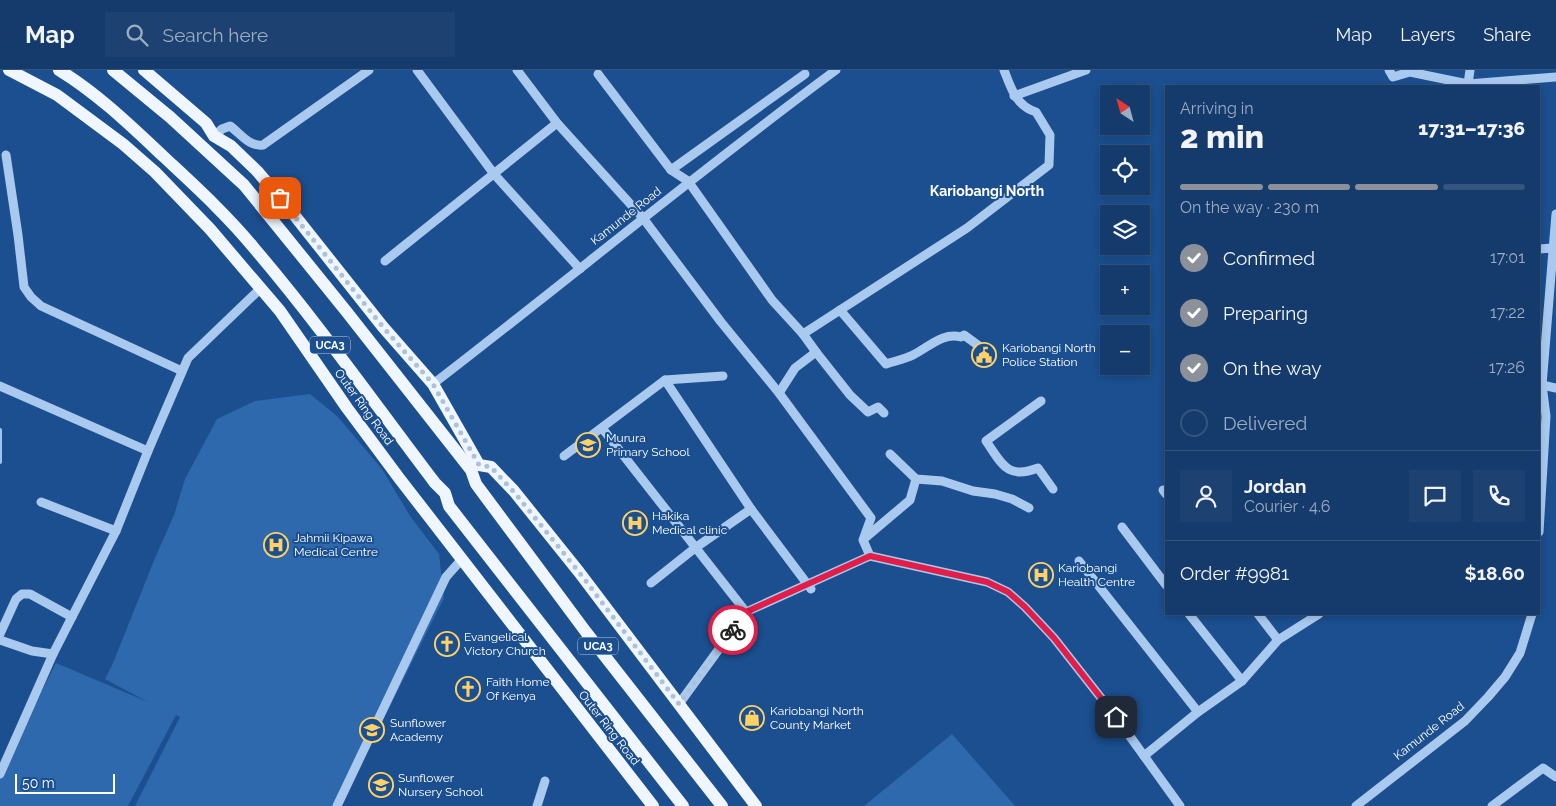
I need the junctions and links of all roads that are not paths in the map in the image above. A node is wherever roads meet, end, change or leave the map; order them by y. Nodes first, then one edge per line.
1 (9, 70) edge
2 (58, 70) edge
3 (113, 70) edge
4 (144, 70) edge
5 (369, 70) edge
6 (417, 70) edge
7 (517, 70) edge
8 (836, 70) edge
9 (1004, 70) edge
10 (1086, 70) edge
11 (1389, 70) edge
12 (1470, 70) edge
13 (1410, 71) edge
14 (598, 74) dead end
15 (805, 74) dead end
16 (1556, 77) edge
17 (1468, 84) junction
18 (1014, 96) junction
19 (557, 123) junction
20 (214, 136) junction
21 (6, 155) dead end
22 (671, 170) junction
23 (494, 174) junction
24 (244, 185) junction
25 (291, 211) junction
26 (1556, 214) edge
27 (643, 218) junction
28 (1553, 248) junction
29 (1540, 249) edge
30 (385, 261) dead end
31 (580, 269) junction
32 (261, 288) junction
33 (840, 310) junction
34 (803, 334) junction
35 (816, 352) junction
36 (985, 356) dead end
37 (182, 371) junction
38 (723, 376) dead end
39 (665, 380) junction
40 (433, 384) junction
41 (1542, 385) junction
42 (0, 386) edge
43 (1556, 388) edge
44 (779, 393) junction
45 (1041, 400) dead end
46 (884, 413) dead end
47 (1542, 417) edge
48 (602, 428) junction
49 (148, 451) junction
50 (890, 454) dead end
51 (564, 456) dead end
52 (480, 467) junction
53 (916, 479) junction
54 (1053, 489) dead end
55 (1540, 494) edge
56 (40, 502) dead end
57 (751, 508) junction
58 (1029, 508) dead end
59 (1122, 527) dead end
60 (116, 530) junction
61 (863, 540) junction
62 (695, 548) junction
63 (870, 556) junction
64 (462, 559) junction
65 (1079, 561) dead end
66 (651, 583) dead end
67 (1165, 584) edge
68 (811, 589) dead end
69 (746, 612) junction
70 (1190, 615) edge
71 (1259, 615) edge
72 (1317, 615) edge
73 (1532, 615) edge
74 (72, 617) junction
75 (0, 634) edge
76 (0, 640) edge
77 (1278, 640) junction
78 (53, 654) junction
79 (1242, 681) junction
80 (679, 704) junction
81 (1198, 712) junction
82 (1144, 756) junction
83 (0, 774) edge
84 (1556, 777) edge
85 (545, 781) dead end
86 (337, 806) edge
87 (537, 806) edge
88 (653, 806) edge
89 (683, 806) edge
90 (722, 806) edge
91 (756, 806) edge
92 (1180, 806) edge
93 (1356, 806) edge
94 (1492, 806) edge

1 - 32 main road, Outer Ring Road / UCA3
2 - 89 main road, Outer Ring Road / UCA3
3 - 24 main road, UCA3
4 - 20 main road, UCA3
5 - 20 street
6 - 23 street
7 - 19 street
8 - 27 street, Kamunde Road
9 - 18 street
10 - 18 street
11 - 13 street
12 - 17 street
13 - 17 street
14 - 22 street
15 - 22 street
16 - 17 street
18 - 33 street
19 - 23 street
19 - 27 street
20 - 25 main road, UCA3
21 - 37 street
22 - 34 street
23 - 30 street
23 - 31 street
24 - 25 main road
24 - 52 main road, UCA3
25 - 40 main road, UCA3
26 - 28 street
27 - 31 street, Kamunde Road
27 - 44 street
28 - 29 street
28 - 41 street
31 - 40 street, Kamunde Road
32 - 37 street
32 - 64 main road, Outer Ring Road / UCA3
33 - 34 street
33 - 36 street
34 - 35 street
35 - 44 street
35 - 46 street
37 - 49 street
38 - 39 street
39 - 48 street
39 - 57 street
40 - 52 main road, UCA3
41 - 43 street
41 - 47 street
42 - 49 street
44 - 61 street
45 - 54 street
47 - 55 street
48 - 51 street
48 - 62 street
49 - 60 street
50 - 53 street
52 - 80 main road, UCA3
52 - 90 main road, UCA3
53 - 58 street
53 - 61 street
56 - 60 street
57 - 62 street
57 - 68 street
59 - 67 street
60 - 74 street
61 - 63 street
62 - 66 street
62 - 69 street
63 - 69 street
63 - 82 street
64 - 86 street
64 - 88 main road, Outer Ring Road / UCA3
65 - 81 street
69 - 80 street
70 - 79 street
71 - 77 street
72 - 77 street
73 - 93 street, Kamunde Road
74 - 75 street
74 - 78 street
76 - 78 street
77 - 79 street
78 - 83 street
79 - 81 street
80 - 91 main road, UCA3
81 - 82 street
82 - 92 street
84 - 94 street
85 - 87 street

